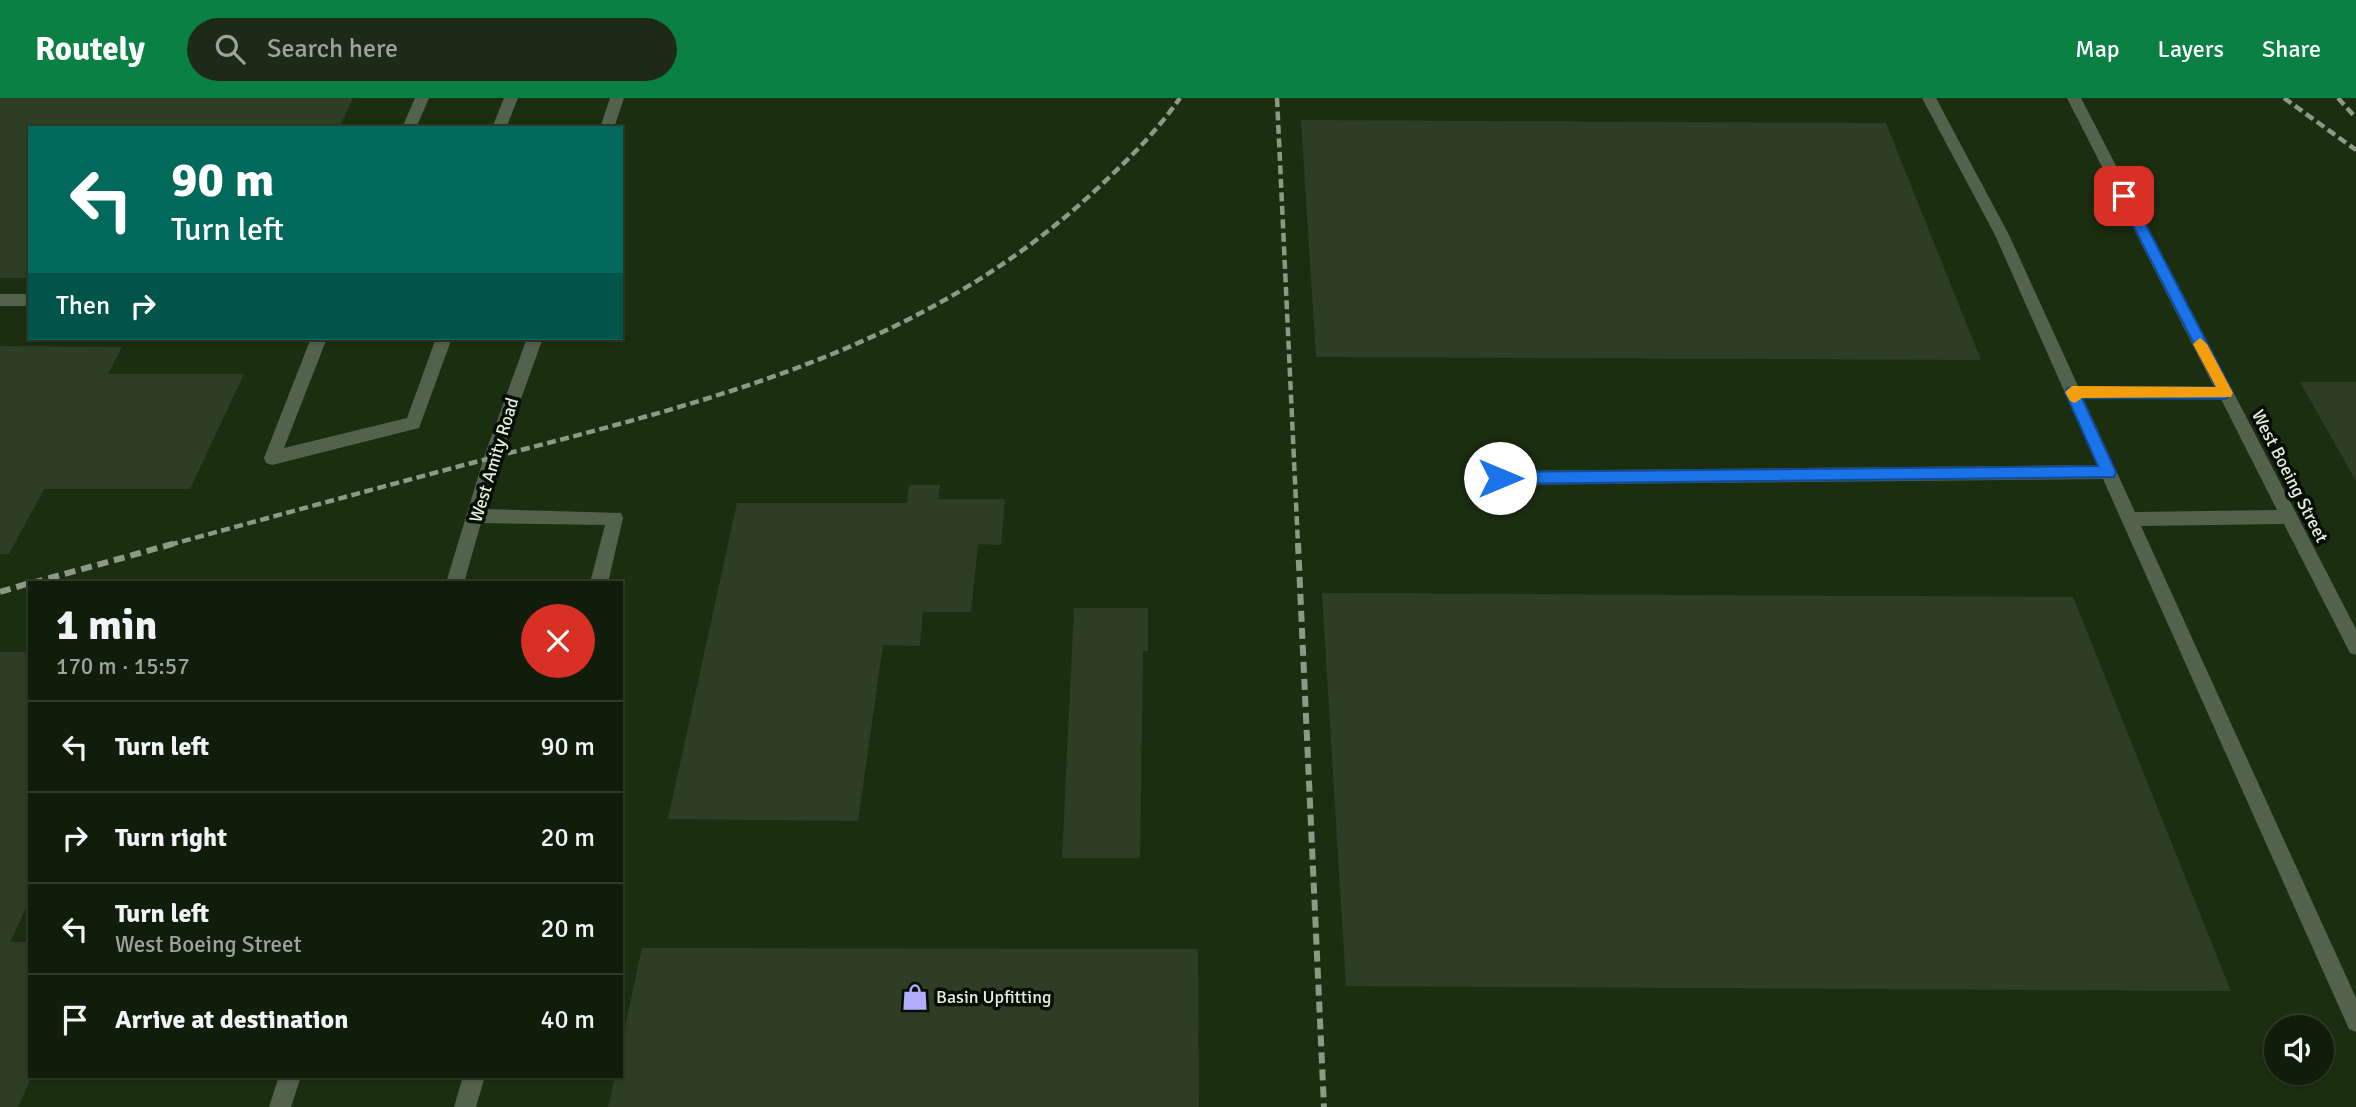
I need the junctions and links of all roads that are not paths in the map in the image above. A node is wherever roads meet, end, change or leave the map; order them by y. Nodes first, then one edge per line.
1 (422, 98) edge
2 (511, 98) edge
3 (617, 98) edge
4 (1929, 98) edge
5 (2074, 98) edge
6 (410, 126) edge
7 (500, 126) edge
8 (608, 126) edge
9 (0, 300) edge
10 (28, 300) edge
11 (318, 340) edge
12 (443, 340) edge
13 (534, 340) edge
14 (2072, 392) junction
15 (2226, 393) junction
16 (2108, 472) junction
17 (1500, 478) dead end
18 (477, 516) junction
19 (2289, 517) junction
20 (2129, 519) junction
21 (456, 581) edge
22 (599, 581) edge
23 (2356, 647) edge
24 (2356, 1023) edge
25 (289, 1078) edge
26 (473, 1078) edge
27 (280, 1107) edge
28 (465, 1107) edge

1 - 6 street
2 - 7 street
3 - 8 street
4 - 14 street
5 - 15 street, West Boeing Street
9 - 10 street
11 - 12 street
13 - 18 street, West Amity Road
14 - 15 street
14 - 16 street
15 - 19 street, West Boeing Street
16 - 17 street
16 - 20 street
18 - 21 street, West Amity Road
18 - 22 street
19 - 20 street
19 - 23 street, West Boeing Street
20 - 24 street
25 - 27 street
26 - 28 street

